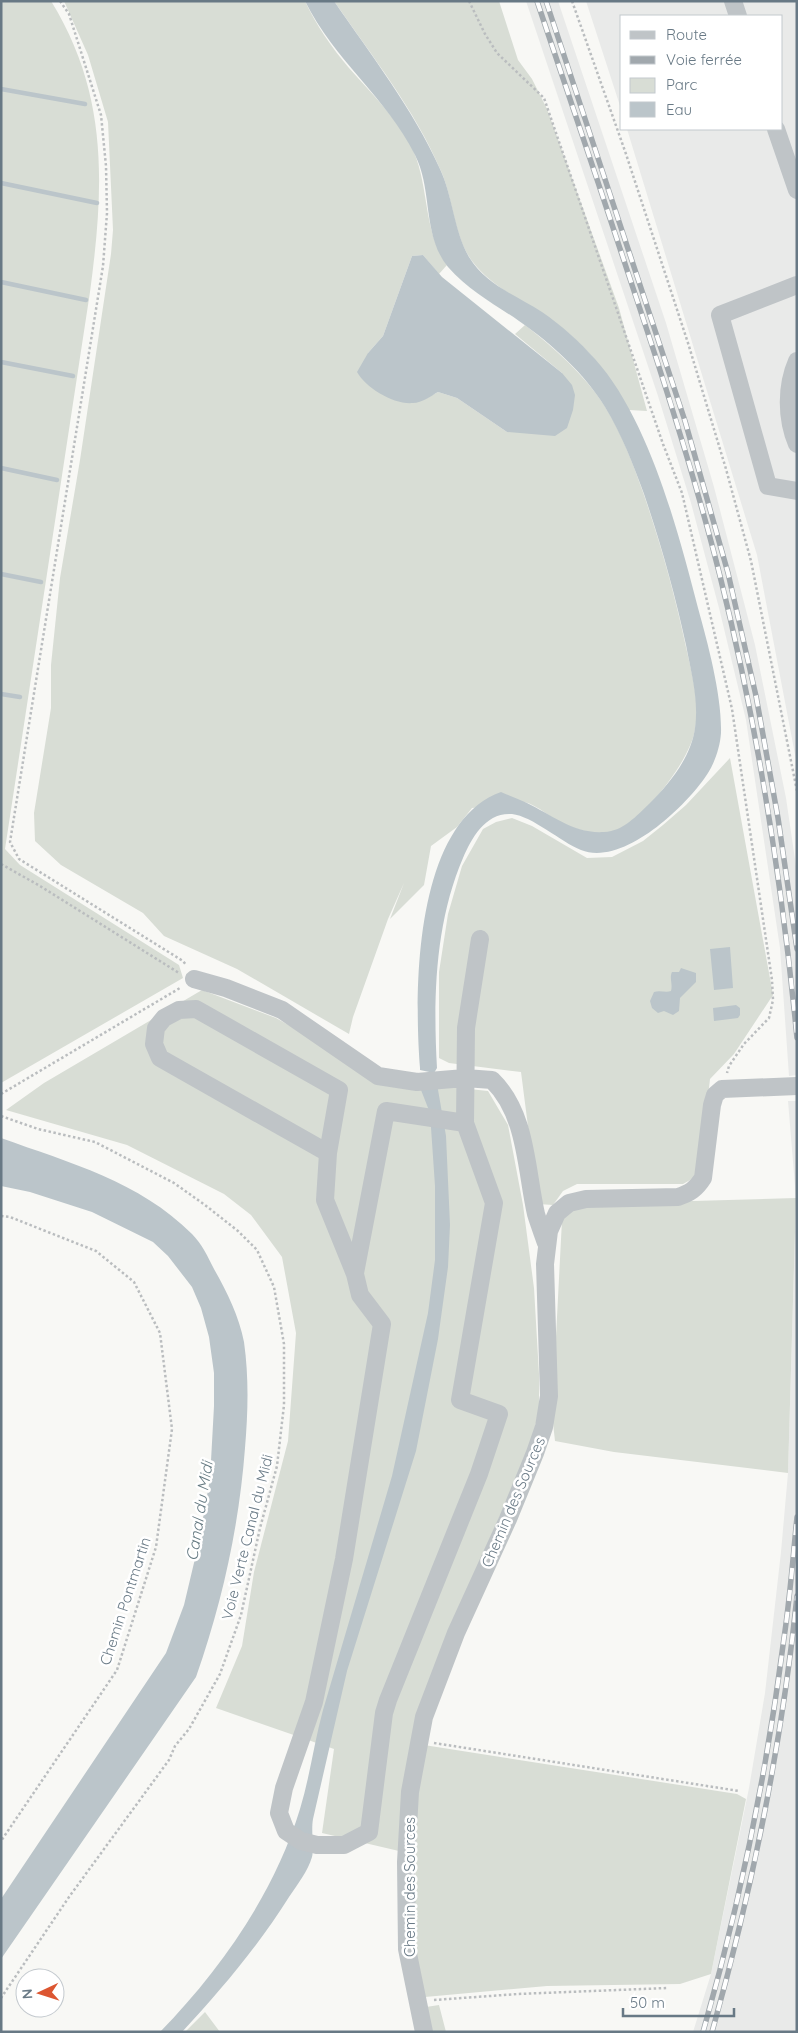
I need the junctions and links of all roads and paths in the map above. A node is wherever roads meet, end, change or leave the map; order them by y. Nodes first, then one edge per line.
1 (60, 1) edge
2 (469, 1) edge
3 (572, 1) edge
4 (733, 1) edge
5 (738, 15) edge
6 (776, 130) edge
7 (797, 190) edge
8 (797, 285) edge
9 (797, 361) edge
10 (797, 444) edge
11 (797, 491) edge
12 (797, 791) edge
13 (1, 864) edge
14 (480, 940) dead end
15 (194, 979) junction
16 (465, 1078) junction
17 (791, 1086) edge
18 (722, 1089) junction
19 (1, 1094) edge
20 (1, 1116) edge
21 (460, 1122) junction
22 (328, 1153) junction
23 (1, 1216) edge
24 (547, 1246) junction
25 (355, 1274) junction
26 (420, 1741) junction
27 (739, 1791) dead end
28 (1, 1841) edge
29 (667, 1988) dead end
30 (1, 1998) edge
31 (418, 2001) junction
32 (424, 2032) edge

1 - 15 path
2 - 18 path
3 - 12 path
4 - 5 street
6 - 7 street
8 - 11 street
9 - 10 street
13 - 15 path
14 - 16 street
15 - 16 street
15 - 19 path
16 - 21 street
16 - 24 street
17 - 18 street
18 - 24 street, Chemin des Sources
20 - 30 path, Voie Verte Canal du Midi
21 - 25 street
21 - 25 street
22 - 22 street
22 - 25 street
23 - 28 path, Chemin Pontmartin
24 - 26 street, Chemin des Sources
26 - 27 path
26 - 31 street, Chemin des Sources
29 - 31 path
31 - 32 street, Chemin des Sources

